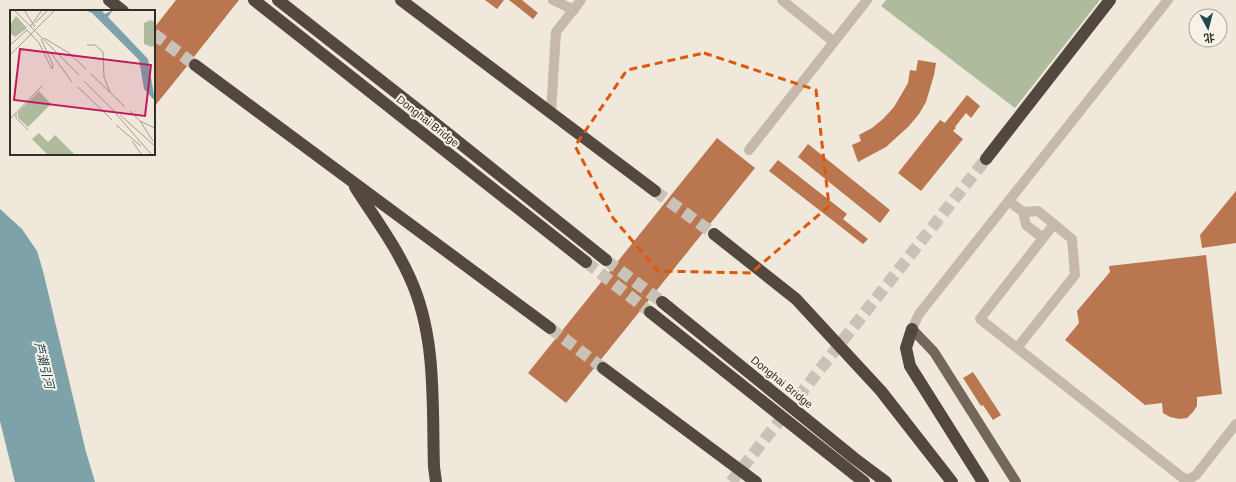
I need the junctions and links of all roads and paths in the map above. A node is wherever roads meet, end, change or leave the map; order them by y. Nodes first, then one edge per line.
1 (109, 0) edge
2 (254, 0) edge
3 (278, 0) edge
4 (401, 0) edge
5 (553, 0) edge
6 (581, 0) edge
7 (782, 0) edge
8 (867, 0) edge
9 (1110, 0) edge
10 (1168, 0) edge
11 (122, 10) edge
12 (574, 10) junction
13 (834, 42) junction
14 (195, 65) tunnel mouth
15 (551, 112) junction
16 (749, 150) dead end
17 (986, 159) tunnel mouth
18 (352, 181) junction
19 (655, 191) tunnel mouth
20 (1009, 201) junction
21 (1023, 212) junction
22 (1054, 224) junction
23 (714, 234) tunnel mouth
24 (1043, 238) junction
25 (606, 260) tunnel mouth
26 (586, 262) tunnel mouth
27 (662, 302) tunnel mouth
28 (650, 312) tunnel mouth
29 (550, 328) tunnel mouth
30 (912, 329) junction
31 (1017, 348) junction
32 (602, 368) tunnel mouth
33 (1236, 424) edge
34 (436, 482) edge
35 (756, 482) edge
36 (864, 482) edge
37 (886, 482) edge
38 (952, 482) edge
39 (983, 482) edge
40 (1016, 482) edge

1 - 11 highway
2 - 26 highway, Donghai Bridge
3 - 25 highway, Donghai Bridge
4 - 15 highway
5 - 12 street
6 - 12 street
7 - 13 street
8 - 13 street
9 - 17 highway
10 - 20 street
12 - 15 street
13 - 16 street
14 - 18 highway
15 - 19 highway
18 - 29 highway
18 - 34 highway
20 - 21 street
20 - 30 street
21 - 22 street
21 - 24 street
22 - 24 street
22 - 31 street
23 - 38 highway
24 - 31 street
27 - 37 highway, Donghai Bridge
28 - 36 highway
30 - 39 highway
30 - 40 main road
31 - 33 street
32 - 35 highway

